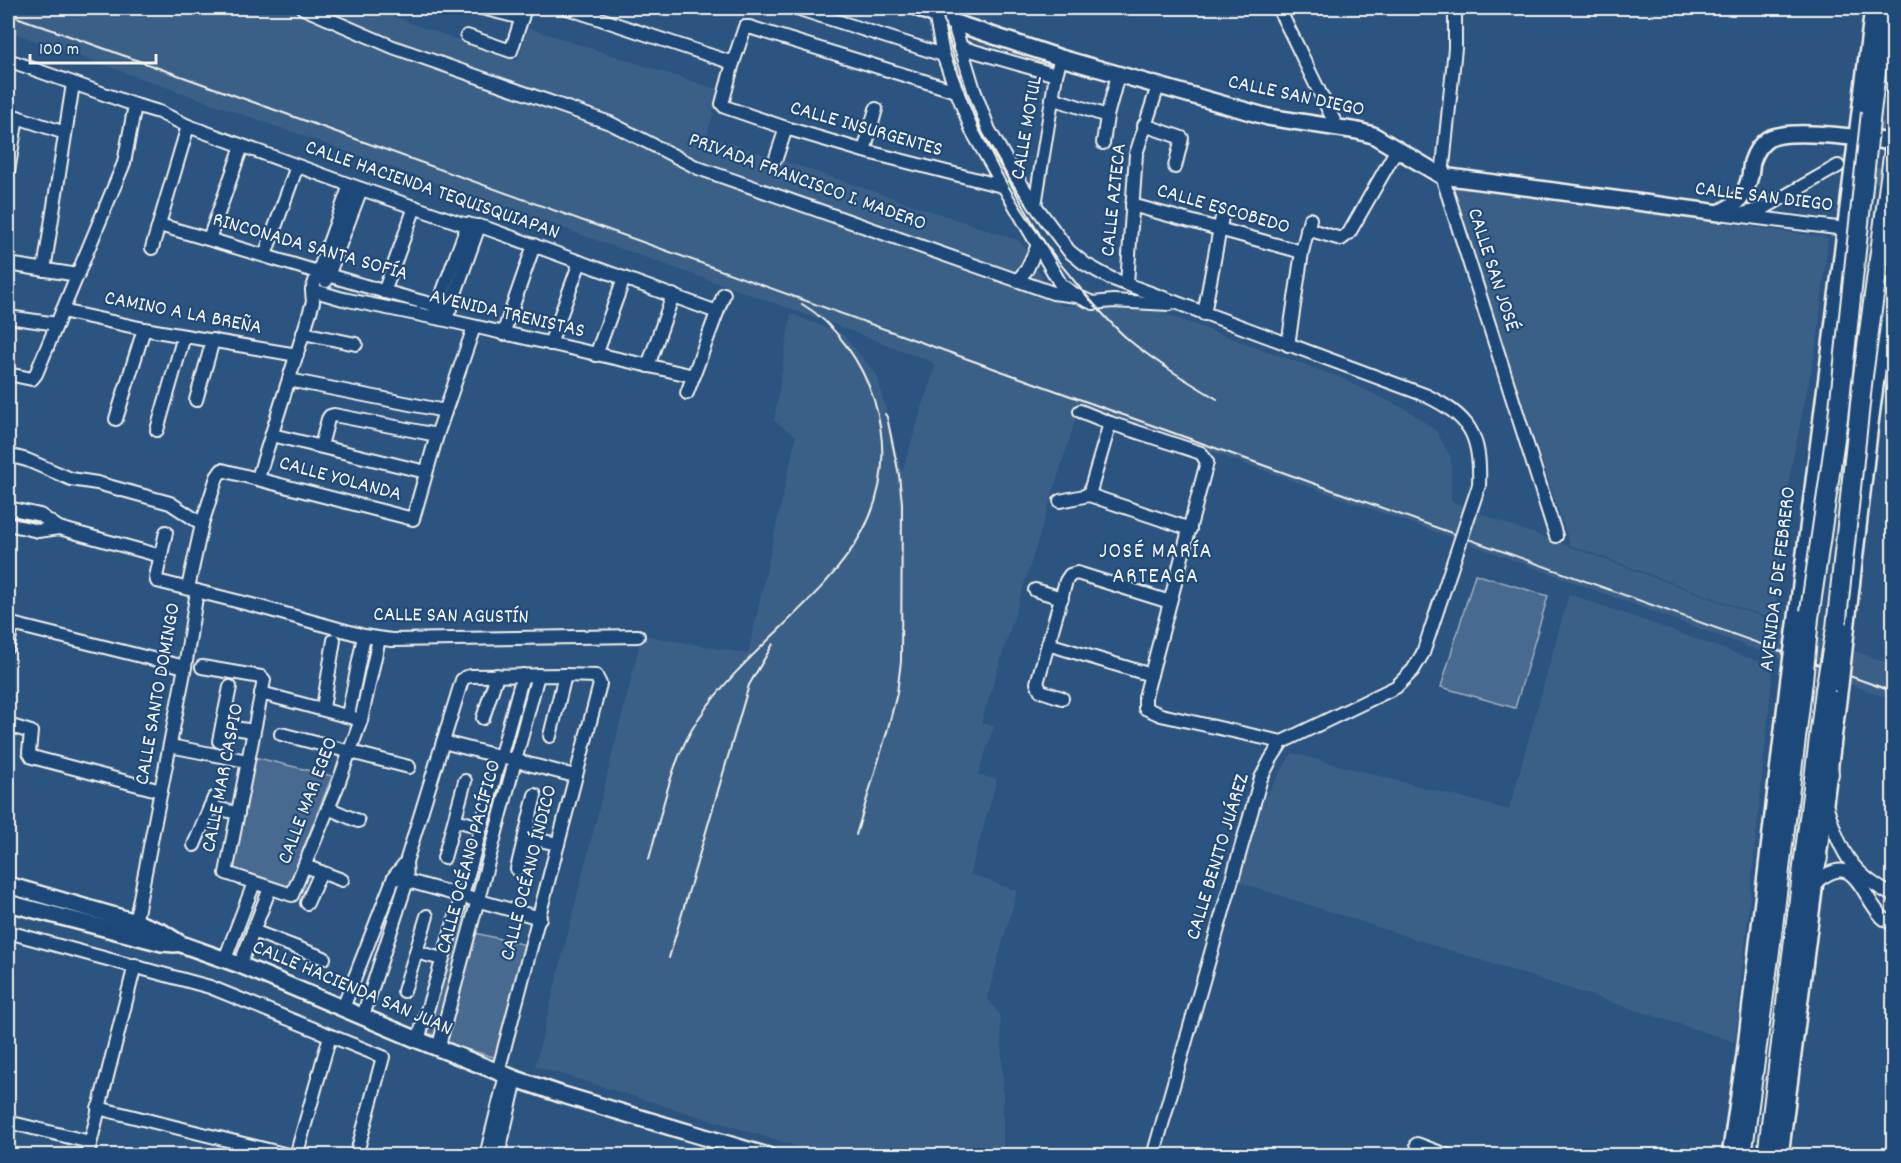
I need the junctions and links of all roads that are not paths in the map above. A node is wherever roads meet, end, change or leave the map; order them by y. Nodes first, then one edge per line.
1 (303, 8) edge
2 (482, 8) edge
3 (567, 8) edge
4 (796, 8) edge
5 (918, 8) edge
6 (1278, 8) edge
7 (1455, 8) edge
8 (1873, 8) edge
9 (1884, 8) edge
10 (523, 13) edge
11 (942, 13) edge
12 (467, 36) dead end
13 (960, 47) junction
14 (943, 55) junction
15 (1061, 57) junction
16 (8, 60) edge
17 (733, 63) junction
18 (1056, 75) junction
19 (1118, 75) junction
20 (73, 84) junction
21 (1158, 86) junction
22 (956, 91) junction
23 (1052, 99) junction
24 (135, 105) junction
25 (876, 108) dead end
26 (12, 115) edge
27 (1107, 116) junction
28 (1144, 125) junction
29 (188, 126) junction
30 (786, 128) junction
31 (1338, 128) junction
32 (65, 133) junction
33 (1893, 142) edge
34 (1103, 143) dead end
35 (1855, 144) junction
36 (242, 146) junction
37 (1397, 149) junction
38 (864, 151) junction
39 (1893, 151) edge
40 (776, 158) dead end
41 (297, 166) junction
42 (1838, 166) tunnel mouth
43 (1175, 167) dead end
44 (8, 172) edge
45 (1442, 176) junction
46 (1002, 186) junction
47 (356, 187) junction
48 (1035, 205) junction
49 (1132, 205) junction
50 (415, 207) junction
51 (1854, 212) dead end
52 (1719, 213) junction
53 (1739, 216) junction
54 (1221, 223) junction
55 (159, 225) junction
56 (473, 225) junction
57 (1845, 229) junction
58 (209, 239) junction
59 (1893, 242) edge
60 (534, 245) junction
61 (1038, 245) junction
62 (152, 248) dead end
63 (1302, 252) junction
64 (265, 255) junction
65 (580, 262) junction
66 (8, 264) edge
67 (44, 270) junction
68 (323, 273) junction
69 (78, 275) junction
70 (624, 278) junction
71 (1018, 280) junction
72 (1126, 284) junction
73 (384, 292) junction
74 (724, 294) dead end
75 (315, 295) junction
76 (673, 296) junction
77 (1077, 296) junction
78 (1179, 305) junction
79 (62, 311) junction
80 (717, 312) junction
81 (442, 313) junction
82 (1204, 314) junction
83 (8, 317) edge
84 (57, 324) junction
85 (474, 327) junction
86 (144, 329) junction
87 (303, 333) junction
88 (503, 333) junction
89 (184, 336) junction
90 (213, 340) junction
91 (356, 344) dead end
92 (550, 344) junction
93 (1288, 345) junction
94 (297, 355) junction
95 (596, 355) junction
96 (648, 366) junction
97 (8, 374) edge
98 (1828, 375) junction
99 (694, 376) junction
100 (289, 380) junction
101 (687, 393) dead end
102 (196, 400) dead end
103 (445, 411) junction
104 (1080, 411) dead end
105 (116, 419) dead end
106 (1110, 423) junction
107 (157, 430) dead end
108 (272, 435) junction
109 (437, 435) junction
110 (321, 446) junction
111 (8, 455) edge
112 (426, 472) junction
113 (258, 478) junction
114 (1089, 495) junction
115 (1060, 501) dead end
116 (8, 508) edge
117 (27, 513) junction
118 (8, 524) edge
119 (202, 524) junction
120 (24, 528) junction
121 (59, 528) junction
122 (1190, 529) junction
123 (166, 532) dead end
124 (1556, 536) dead end
125 (161, 556) junction
126 (193, 590) junction
127 (1035, 590) dead end
128 (1062, 598) junction
129 (1170, 602) junction
130 (10, 623) edge
131 (364, 636) junction
132 (638, 636) dead end
133 (379, 639) junction
134 (334, 640) dead end
135 (1048, 645) junction
136 (8, 647) edge
137 (185, 667) junction
138 (202, 667) dead end
139 (497, 675) junction
140 (523, 675) junction
141 (538, 675) junction
142 (565, 675) junction
143 (1151, 675) junction
144 (1796, 679) junction
145 (230, 687) dead end
146 (261, 693) junction
147 (1832, 693) junction
148 (1062, 698) dead end
149 (323, 708) junction
150 (1822, 709) junction
151 (348, 715) junction
152 (483, 718) dead end
153 (361, 720) junction
154 (1784, 723) junction
155 (8, 724) edge
156 (222, 726) junction
157 (253, 731) junction
158 (281, 734) dead end
159 (550, 736) dead end
160 (219, 741) dead end
161 (443, 742) junction
162 (1282, 742) junction
163 (170, 746) junction
164 (348, 752) junction
165 (501, 757) junction
166 (247, 760) junction
167 (515, 761) junction
168 (409, 767) dead end
169 (1829, 774) junction
170 (575, 776) junction
171 (465, 781) dead end
172 (1790, 788) junction
173 (161, 791) junction
174 (535, 795) dead end
175 (1825, 803) junction
176 (328, 808) junction
177 (238, 813) junction
178 (455, 820) junction
179 (358, 821) dead end
180 (481, 827) junction
181 (525, 837) junction
182 (558, 844) junction
183 (194, 845) dead end
184 (444, 858) dead end
185 (1818, 858) junction
186 (406, 862) junction
187 (305, 866) junction
188 (517, 869) dead end
189 (321, 872) junction
190 (394, 877) junction
191 (342, 880) dead end
192 (1778, 880) junction
193 (407, 881) junction
194 (254, 883) junction
195 (1815, 883) junction
196 (8, 885) edge
197 (270, 888) junction
198 (292, 896) joint
199 (462, 896) junction
200 (1893, 896) edge
201 (479, 901) junction
202 (8, 903) edge
203 (307, 903) dead end
204 (1893, 910) edge
205 (427, 916) dead end
206 (540, 918) junction
207 (1796, 923) junction
208 (1893, 925) edge
209 (1760, 926) junction
210 (134, 929) junction
211 (253, 931) junction
212 (8, 932) edge
213 (416, 952) junction
214 (225, 958) junction
215 (324, 958) dead end
216 (442, 959) junction
217 (135, 965) junction
218 (240, 965) junction
219 (404, 991) dead end
220 (343, 1008) junction
221 (363, 1016) junction
222 (330, 1036) junction
223 (418, 1040) junction
224 (438, 1048) junction
225 (1745, 1054) junction
226 (507, 1076) junction
227 (1749, 1098) junction
228 (98, 1108) junction
229 (8, 1122) edge
230 (1783, 1132) junction
231 (90, 1143) junction
232 (1417, 1144) dead end
233 (87, 1155) edge
234 (294, 1155) edge
235 (356, 1155) edge
236 (486, 1155) edge
237 (498, 1155) edge
238 (768, 1155) edge
239 (1152, 1155) edge
240 (1449, 1155) edge
241 (1730, 1155) edge
242 (1742, 1155) edge
243 (1767, 1155) edge
244 (1774, 1155) edge
245 (1780, 1155) edge

1 - 71 street, PRIVADA FRANCISCO I. MADERO
2 - 10 street
3 - 17 street
4 - 14 street
5 - 11 main road, CALLE SAN DIEGO
6 - 31 street
7 - 45 street, CALLE SAN JOSÉ
8 - 35 main road, AVENIDA 5 DE FEBRERO
9 - 144 highway, AVENIDA 5 DE FEBRERO, bridge
10 - 12 street
11 - 13 street
11 - 14 street
11 - 15 main road, CALLE SAN DIEGO
13 - 18 street
13 - 48 street
14 - 22 street
15 - 18 street, CALLE MOTUL
15 - 19 main road, CALLE SAN DIEGO
16 - 20 street, CALLE HACIENDA TEQUISQUIAPAN
17 - 22 street
17 - 30 street, CALLE INSURGENTES
18 - 23 street, CALLE MOTUL
19 - 21 main road, CALLE SAN DIEGO
19 - 27 street
20 - 24 street, CALLE HACIENDA TEQUISQUIAPAN
20 - 32 street
21 - 28 street, CALLE AZTECA
21 - 31 main road, CALLE SAN DIEGO
22 - 46 street
23 - 27 street
23 - 48 street, CALLE MOTUL
24 - 29 street, CALLE HACIENDA TEQUISQUIAPAN
24 - 69 street
25 - 38 street
26 - 32 street
26 - 44 street
27 - 34 street
28 - 43 street
28 - 49 street, CALLE AZTECA
29 - 36 street, CALLE HACIENDA TEQUISQUIAPAN
29 - 55 street
30 - 38 street, CALLE INSURGENTES
30 - 40 street, PRIVADA FRANCISCO I. MADERO
31 - 37 main road, CALLE SAN DIEGO
32 - 67 street
33 - 35 main road
35 - 39 main road
35 - 52 main road
35 - 57 main road, AVENIDA 5 DE FEBRERO
36 - 41 street, CALLE HACIENDA TEQUISQUIAPAN
36 - 58 street
37 - 45 main road, CALLE SAN DIEGO
37 - 63 street
38 - 46 street, CALLE INSURGENTES
39 - 147 highway, bridge
41 - 47 street, CALLE HACIENDA TEQUISQUIAPAN
41 - 64 street
42 - 53 street
45 - 52 main road, CALLE SAN DIEGO
45 - 124 street, CALLE SAN JOSÉ
46 - 61 street
47 - 50 street, CALLE HACIENDA TEQUISQUIAPAN
47 - 68 street
48 - 72 street
49 - 54 street, CALLE ESCOBEDO
49 - 72 street, CALLE AZTECA
50 - 56 street, CALLE HACIENDA TEQUISQUIAPAN
50 - 73 street
51 - 98 street
52 - 53 street, CALLE SAN DIEGO
53 - 57 street, CALLE SAN DIEGO
54 - 63 street, CALLE ESCOBEDO
54 - 82 street
55 - 58 street, RINCONADA SANTA SOFÍA
55 - 62 street
56 - 60 street, CALLE HACIENDA TEQUISQUIAPAN
56 - 81 street
57 - 98 main road, AVENIDA 5 DE FEBRERO
58 - 64 street, RINCONADA SANTA SOFÍA
59 - 147 main road, bridge
60 - 65 street, CALLE HACIENDA TEQUISQUIAPAN
60 - 88 street
61 - 71 street
61 - 77 street
63 - 93 street
64 - 68 street, RINCONADA SANTA SOFÍA
65 - 70 street, CALLE HACIENDA TEQUISQUIAPAN
65 - 92 street
66 - 67 street
67 - 69 street
68 - 73 street, RINCONADA SANTA SOFÍA
68 - 75 street
69 - 79 street
70 - 76 street, CALLE HACIENDA TEQUISQUIAPAN
70 - 95 street
71 - 77 street, PRIVADA FRANCISCO I. MADERO
72 - 78 street
73 - 81 street, RINCONADA SANTA SOFÍA
74 - 80 street
75 - 81 street, AVENIDA TRENISTAS
75 - 87 street
76 - 80 street, CALLE HACIENDA TEQUISQUIAPAN
76 - 96 street
77 - 78 street, PRIVADA FRANCISCO I. MADERO
78 - 82 street
79 - 84 street
79 - 86 street, CAMINO A LA BREÑA
80 - 99 street
81 - 85 street, AVENIDA TRENISTAS
82 - 93 street
83 - 84 street
84 - 97 street
85 - 88 street, AVENIDA TRENISTAS
85 - 103 street
86 - 89 street, CAMINO A LA BREÑA
86 - 105 street
87 - 91 street
87 - 94 street
88 - 92 street, AVENIDA TRENISTAS
89 - 90 street, CAMINO A LA BREÑA
89 - 107 street
90 - 94 street, CAMINO A LA BREÑA
90 - 102 street
92 - 95 street, AVENIDA TRENISTAS
93 - 162 street, bridge
94 - 100 street
95 - 96 street, AVENIDA TRENISTAS
96 - 99 street, AVENIDA TRENISTAS
98 - 144 main road, AVENIDA 5 DE FEBRERO, bridge
99 - 101 street
100 - 103 street
100 - 108 street
103 - 109 street
104 - 106 street
106 - 114 street
106 - 122 street
108 - 110 street
108 - 113 street
109 - 110 street
109 - 112 street
110 - 112 street
111 - 119 street
112 - 113 street, CALLE YOLANDA
113 - 119 street, CALLE SANTO DOMINGO
114 - 115 street
114 - 122 street
116 - 117 street
117 - 120 street
117 - 121 street
118 - 120 street
119 - 126 street, CALLE SANTO DOMINGO
120 - 121 street
121 - 125 street
122 - 129 street
123 - 125 street
125 - 126 street, CALLE SAN AGUSTÍN
126 - 131 street, CALLE SAN AGUSTÍN
126 - 137 street, CALLE SANTO DOMINGO
127 - 128 street
128 - 129 street
128 - 135 street
129 - 143 street
130 - 136 street
130 - 137 street
131 - 133 street, CALLE SAN AGUSTÍN
131 - 151 street
132 - 133 street, CALLE SAN AGUSTÍN
133 - 153 street, CALLE MAR EGEO
134 - 149 street
135 - 143 street
135 - 148 street
137 - 163 street, CALLE SANTO DOMINGO
138 - 146 street
139 - 140 street
139 - 152 street
139 - 161 street
140 - 141 street
140 - 165 street, CALLE OCÉANO PACÍFICO
141 - 142 street
141 - 167 street, CALLE OCÉANO PACÍFICO
142 - 159 street
142 - 170 street, CALLE OCÉANO ÍNDICO
143 - 162 street
144 - 154 main road, AVENIDA 5 DE FEBRERO
144 - 172 highway, AVENIDA 5 DE FEBRERO
145 - 156 street
146 - 149 street
146 - 157 street, CALLE MAR CASPIO
147 - 150 highway
147 - 169 main road
149 - 151 street
150 - 169 highway
150 - 207 highway
151 - 153 street
153 - 164 street, CALLE MAR EGEO
154 - 172 highway
154 - 209 main road, AVENIDA 5 DE FEBRERO
155 - 173 street
156 - 157 street
156 - 160 street
157 - 166 street, CALLE MAR CASPIO
158 - 164 street
161 - 165 street
161 - 186 street
162 - 239 street, CALLE BENITO JUÁREZ
163 - 166 street
163 - 173 street, CALLE SANTO DOMINGO
164 - 168 street
164 - 176 street, CALLE MAR EGEO
165 - 167 street
165 - 180 street, CALLE OCÉANO PACÍFICO
166 - 177 street, CALLE MAR CASPIO
167 - 170 street
167 - 201 street, CALLE OCÉANO PACÍFICO
169 - 175 main road
170 - 182 street, CALLE OCÉANO ÍNDICO
171 - 178 street
172 - 192 highway, AVENIDA 5 DE FEBRERO
173 - 210 street, CALLE SANTO DOMINGO
174 - 181 street
175 - 185 main road
175 - 200 street
176 - 179 street
176 - 187 street, CALLE MAR EGEO
177 - 183 street
177 - 194 street, CALLE MAR CASPIO
178 - 180 street
178 - 184 street
180 - 199 street, CALLE OCÉANO PACÍFICO
181 - 182 street
181 - 188 street
182 - 206 street, CALLE OCÉANO ÍNDICO
185 - 195 main road
185 - 207 highway
186 - 190 street
186 - 193 street
187 - 189 street
187 - 198 street, CALLE MAR EGEO
189 - 191 street
189 - 203 street
190 - 193 street
190 - 220 street
192 - 209 highway
192 - 227 highway, AVENIDA 5 DE FEBRERO
193 - 199 street
193 - 221 street
194 - 197 street, CALLE MAR CASPIO
194 - 214 street
195 - 208 street
195 - 230 main road
196 - 210 main road, CALLE HACIENDA SAN JUAN
197 - 198 street, CALLE MAR CASPIO
197 - 211 street
199 - 201 street
199 - 216 street, CALLE OCÉANO PACÍFICO
201 - 206 street
201 - 224 street, CALLE OCÉANO PACÍFICO
202 - 210 main road, CALLE HACIENDA SAN JUAN
204 - 208 street
205 - 213 street
206 - 226 street, CALLE OCÉANO ÍNDICO
207 - 243 highway
209 - 225 main road, AVENIDA 5 DE FEBRERO
210 - 214 main road, CALLE HACIENDA SAN JUAN
211 - 215 street
211 - 218 street
212 - 217 street
213 - 216 street
213 - 219 street
214 - 218 main road, CALLE HACIENDA SAN JUAN
216 - 223 street, CALLE OCÉANO PACÍFICO
217 - 222 street
217 - 228 street
218 - 220 main road, CALLE HACIENDA SAN JUAN
220 - 221 main road, CALLE HACIENDA SAN JUAN
221 - 223 main road, CALLE HACIENDA SAN JUAN
222 - 234 street
222 - 235 street
223 - 224 main road, CALLE HACIENDA SAN JUAN
224 - 226 main road, CALLE HACIENDA SAN JUAN
225 - 227 highway
225 - 241 main road, AVENIDA 5 DE FEBRERO
226 - 236 street
226 - 237 street
226 - 238 main road, CALLE HACIENDA SAN JUAN
227 - 242 highway, AVENIDA 5 DE FEBRERO
228 - 231 street
228 - 234 street
229 - 231 street
230 - 244 highway
230 - 245 main road
231 - 233 street
232 - 240 street

